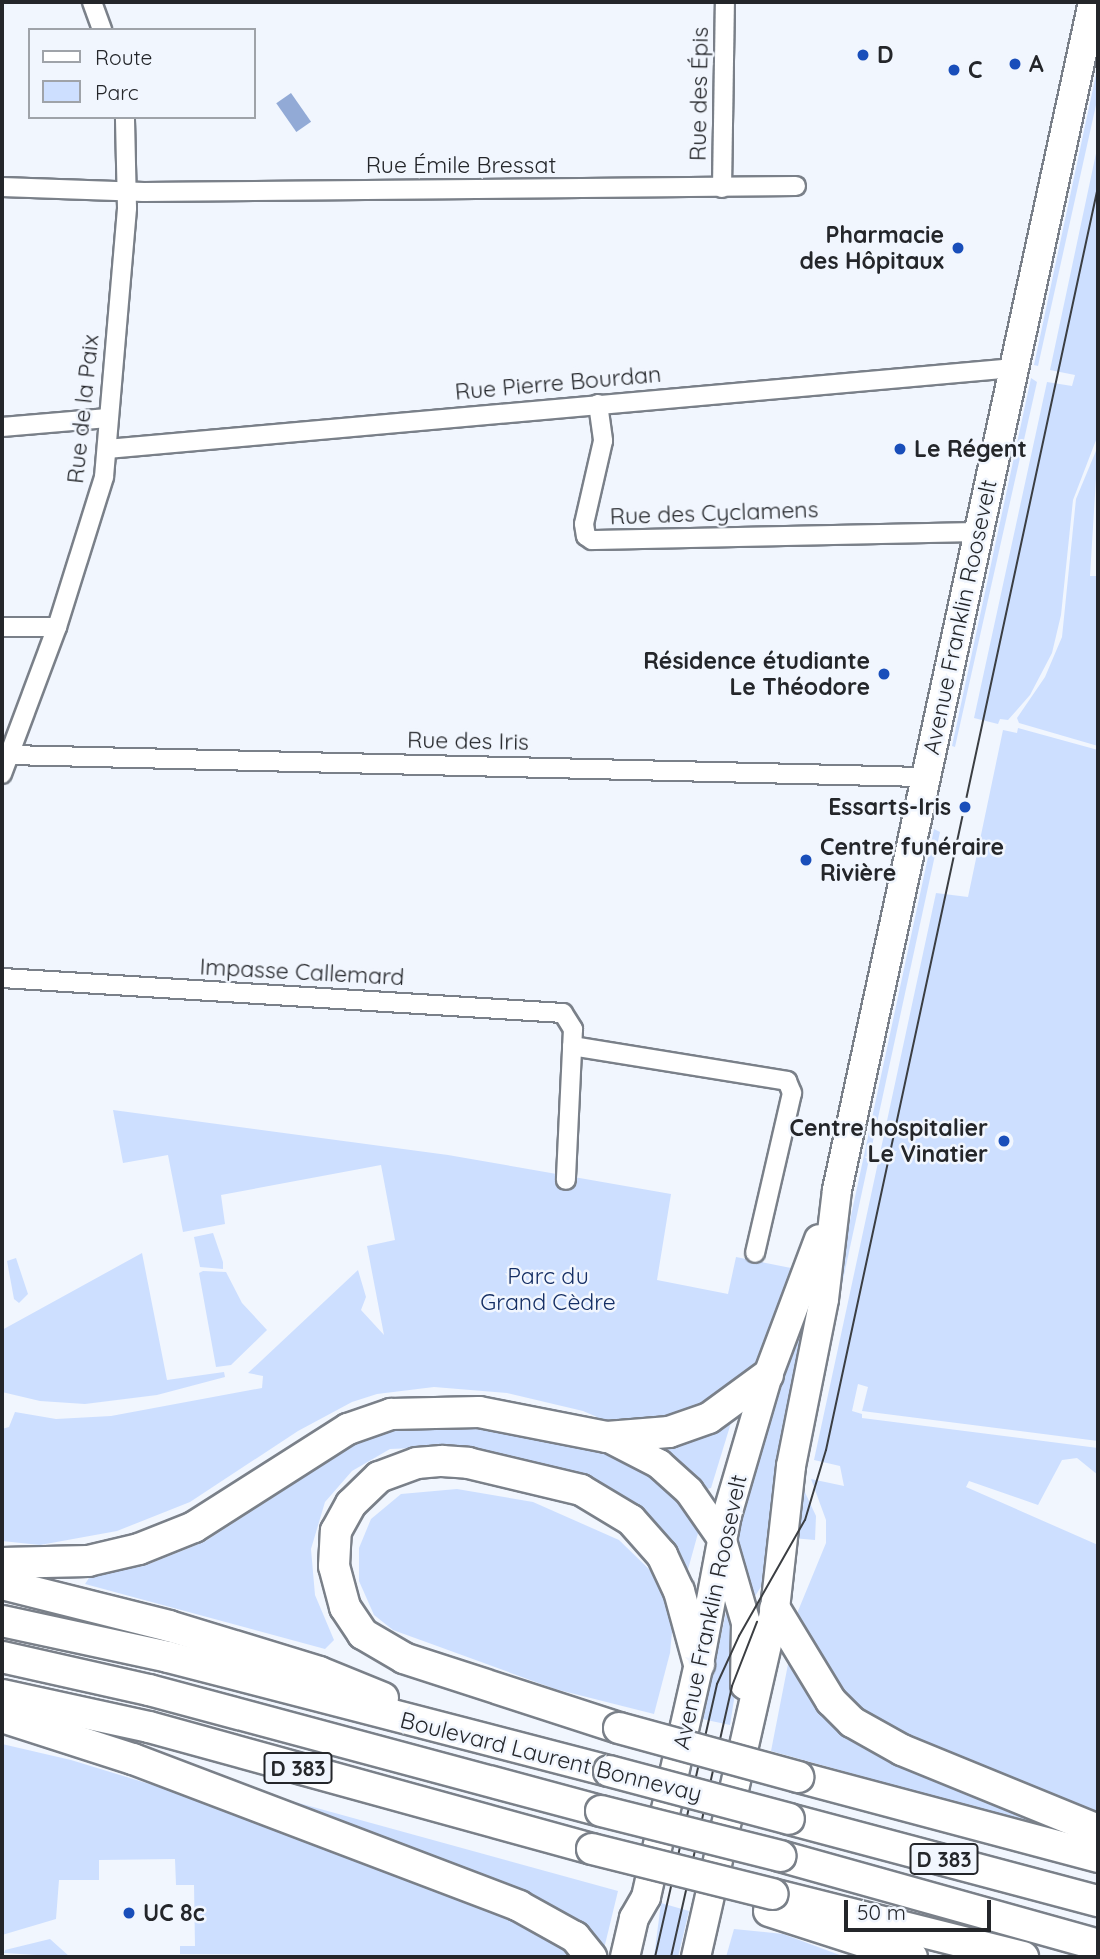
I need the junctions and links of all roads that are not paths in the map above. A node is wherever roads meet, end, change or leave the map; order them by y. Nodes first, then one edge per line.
1 (92, 2) edge
2 (725, 2) edge
3 (1093, 2) edge
4 (101, 28) edge
5 (124, 119) edge
6 (796, 186) dead end
7 (2, 187) edge
8 (722, 188) junction
9 (127, 190) junction
10 (1014, 368) junction
11 (598, 404) junction
12 (108, 418) junction
13 (2, 427) edge
14 (107, 449) junction
15 (979, 532) junction
16 (2, 626) edge
17 (57, 627) junction
18 (9, 755) junction
19 (2, 774) edge
20 (925, 777) junction
21 (2, 978) edge
22 (572, 1046) junction
23 (566, 1180) dead end
24 (837, 1190) junction
25 (755, 1253) dead end
26 (768, 1375) junction
27 (607, 1437) junction
28 (721, 1536) junction
29 (2, 1563) edge
30 (2, 1584) edge
31 (775, 1609) junction
32 (2, 1621) edge
33 (2, 1657) edge
34 (699, 1664) junction
35 (2, 1695) edge
36 (2, 1717) edge
37 (471, 1735) junction
38 (742, 1755) junction
39 (1098, 1830) edge
40 (1098, 1857) edge
41 (646, 1897) junction
42 (1098, 1901) edge
43 (770, 1902) junction
44 (1098, 1945) edge
45 (591, 1957) edge
46 (625, 1957) edge
47 (643, 1957) edge
48 (696, 1957) edge
49 (912, 1957) edge
50 (1023, 1957) edge

1 - 4 street
2 - 8 street, Rue des Épis
3 - 10 main road, Avenue Franklin Roosevelt
5 - 9 street, Rue de la Paix
6 - 8 street, Rue Émile Bressat
7 - 9 street, Rue Émile Bressat
8 - 9 street, Rue Émile Bressat
9 - 12 street, Rue de la Paix
10 - 11 street, Rue Pierre Bourdan
10 - 15 main road, Avenue Franklin Roosevelt
11 - 14 street, Rue Pierre Bourdan
11 - 15 street, Rue des Cyclamens
12 - 13 street
12 - 14 street, Rue de la Paix
14 - 17 street, Rue de la Paix
15 - 20 main road, Avenue Franklin Roosevelt
16 - 17 street
17 - 18 street, Rue de la Paix
18 - 19 street, Rue de la Paix
18 - 20 street, Rue des Iris
20 - 24 main road, Avenue Franklin Roosevelt
21 - 22 street, Impasse Callemard
22 - 23 street, Impasse Callemard
22 - 25 street
24 - 26 main road, Avenue Franklin Roosevelt
24 - 31 main road, Avenue Franklin Roosevelt
26 - 27 highway
26 - 28 main road, Avenue Franklin Roosevelt
27 - 28 main road
27 - 29 highway
28 - 34 main road, Avenue Franklin Roosevelt
28 - 38 main road
30 - 37 highway
31 - 38 main road, Avenue Franklin Roosevelt
31 - 39 highway
32 - 37 highway, Boulevard Laurent Bonnevay / D 383
33 - 44 highway, bridge
34 - 40 highway, bridge
34 - 41 main road, Avenue Franklin Roosevelt
35 - 43 highway, D 383, bridge
36 - 45 highway
37 - 42 highway, Boulevard Laurent Bonnevay / D 383, bridge
38 - 48 main road, Avenue Franklin Roosevelt
41 - 46 main road, Avenue Franklin Roosevelt
41 - 47 main road
43 - 49 highway
43 - 50 highway

